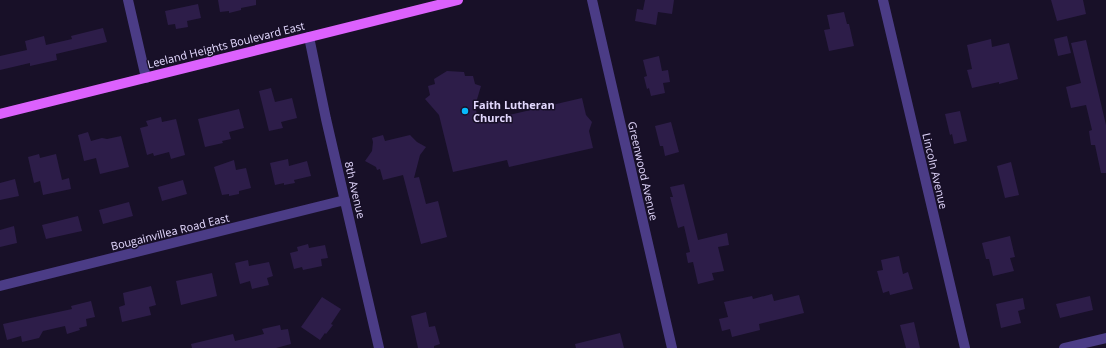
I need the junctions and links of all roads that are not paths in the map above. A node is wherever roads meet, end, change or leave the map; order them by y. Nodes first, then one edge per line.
1 (128, 0) edge
2 (458, 0) edge
3 (592, 0) edge
4 (883, 0) edge
5 (309, 37) junction
6 (146, 78) junction
7 (0, 114) edge
8 (345, 200) junction
9 (0, 286) edge
10 (1106, 338) edge
11 (380, 348) edge
12 (672, 348) edge
13 (964, 348) edge
14 (1064, 348) edge

1 - 6 street
2 - 5 main road, Leeland Heights Boulevard East
3 - 12 street, Greenwood Avenue
4 - 13 street, Lincoln Avenue
5 - 6 main road, Leeland Heights Boulevard East
5 - 8 street, 8th Avenue
6 - 7 main road, Leeland Heights Boulevard East
8 - 9 street, Bougainvillea Road East
8 - 11 street, 8th Avenue
10 - 14 street

